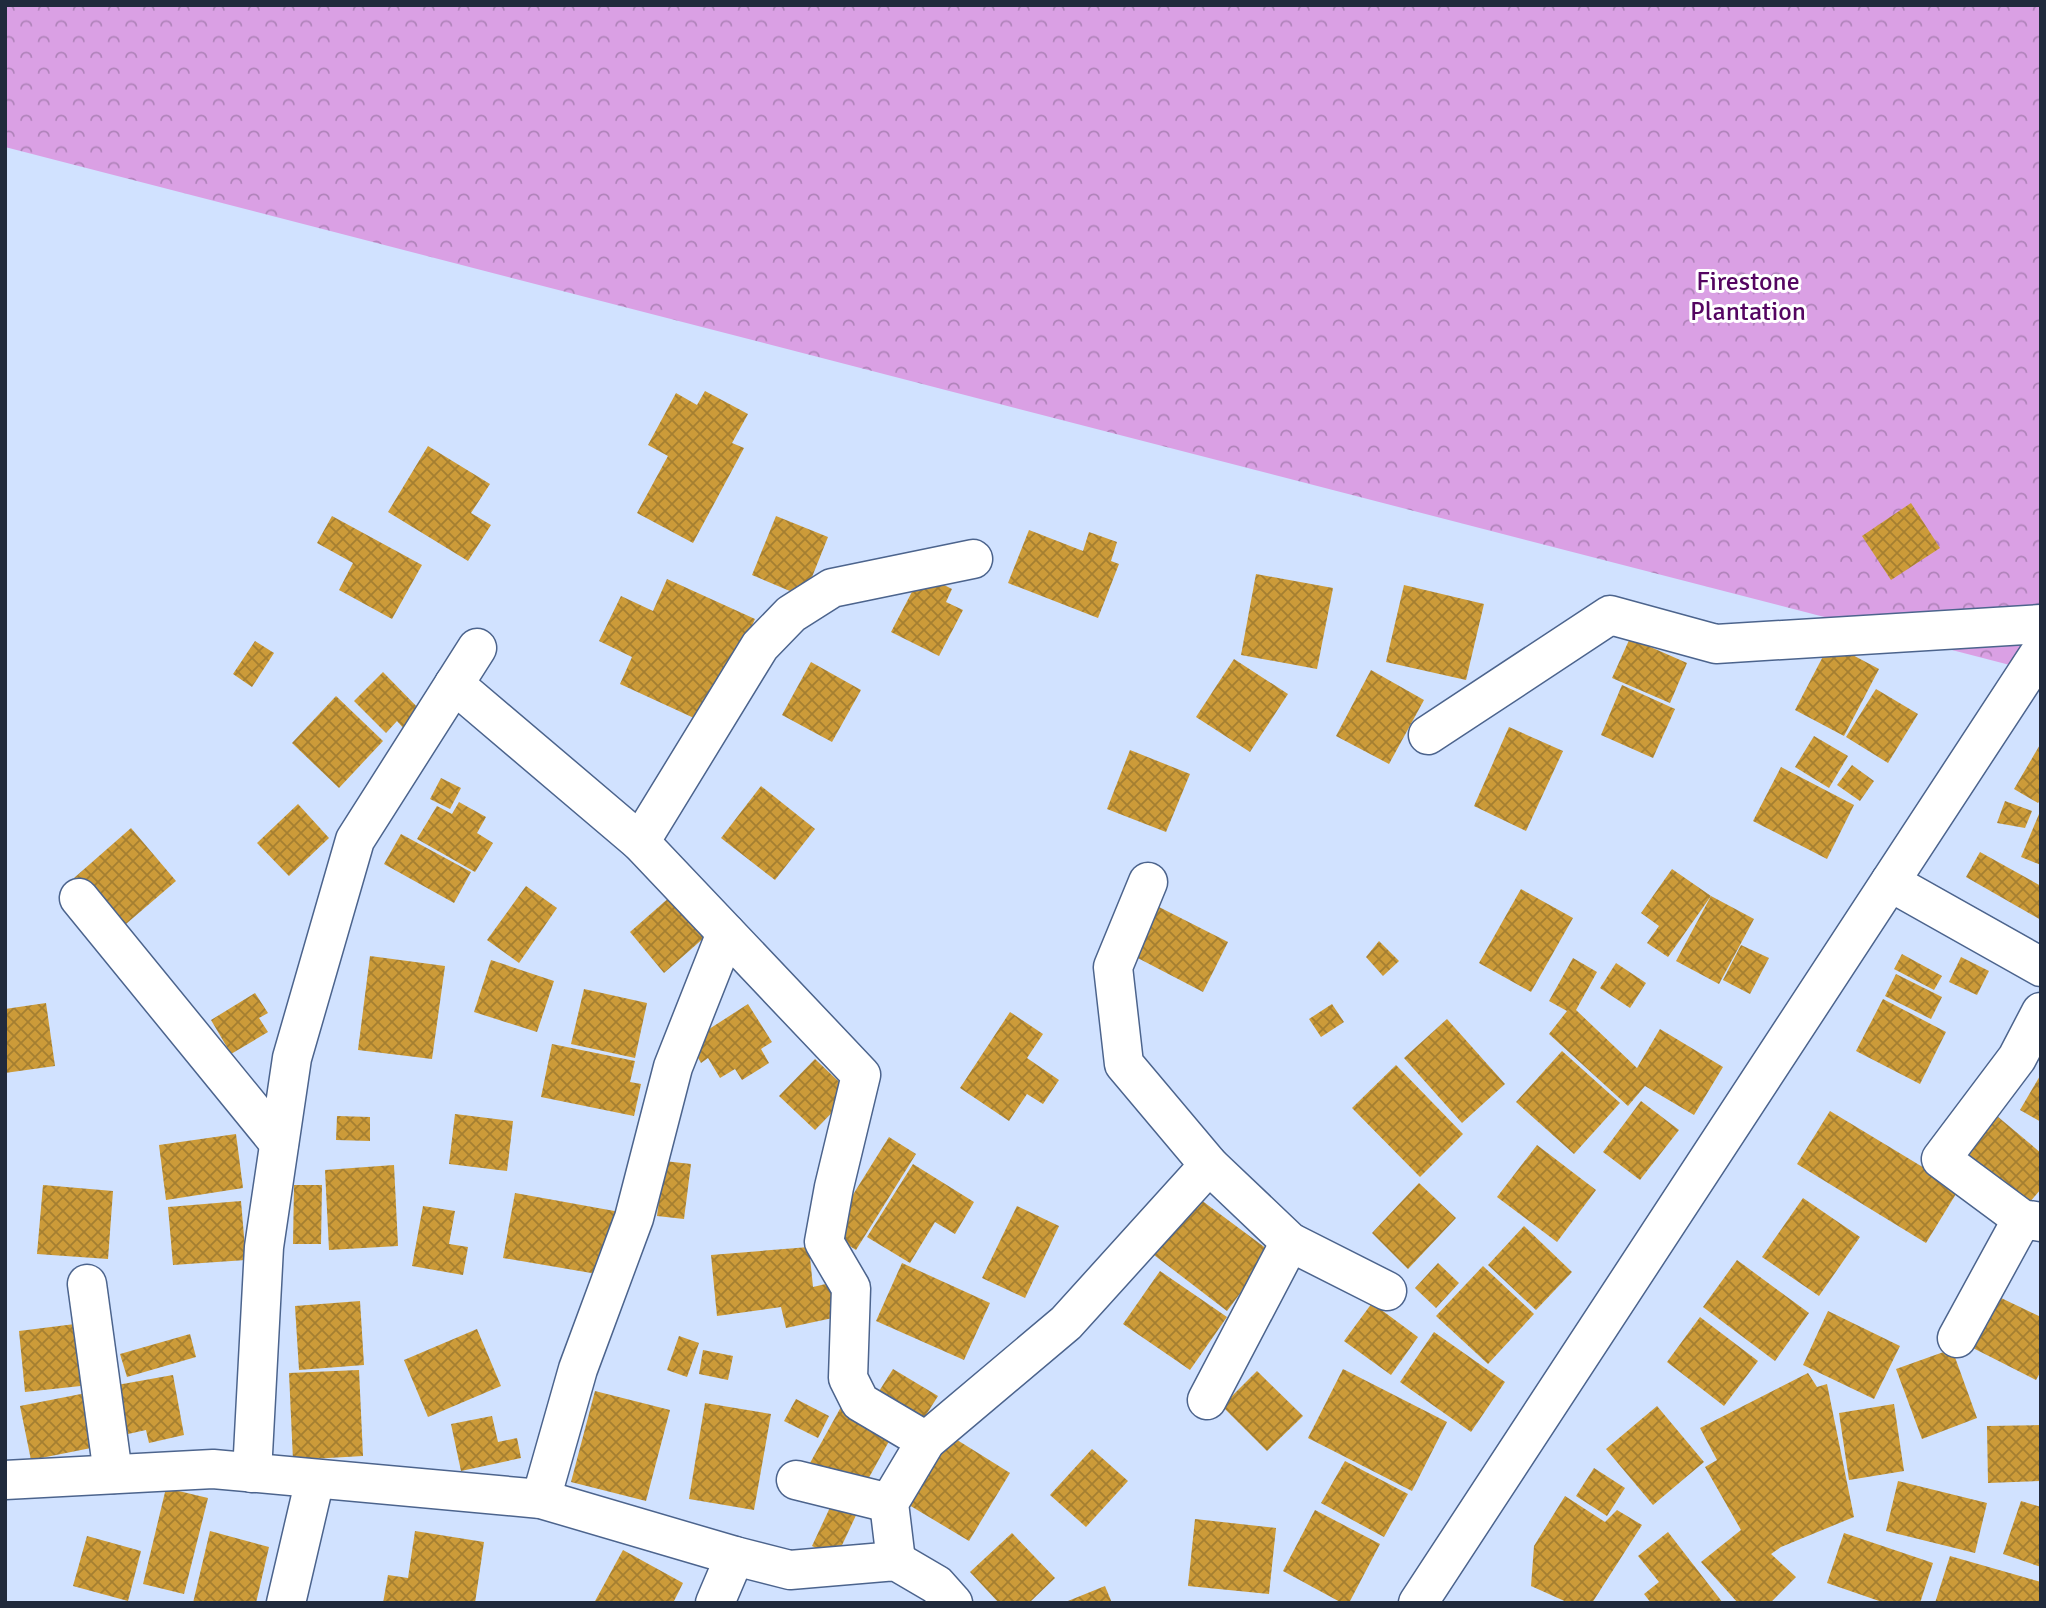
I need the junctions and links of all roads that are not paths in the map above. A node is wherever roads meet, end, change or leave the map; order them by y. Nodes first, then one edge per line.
1 (973, 559) dead end
2 (2041, 624) edge
3 (477, 648) dead end
4 (2041, 651) edge
5 (454, 684) junction
6 (1428, 735) dead end
7 (640, 842) junction
8 (1149, 882) dead end
9 (1889, 882) junction
10 (79, 898) dead end
11 (726, 933) junction
12 (2041, 967) edge
13 (2041, 1012) edge
14 (279, 1143) junction
15 (1209, 1165) junction
16 (2031, 1220) edge
17 (1290, 1242) junction
18 (87, 1283) dead end
19 (1387, 1291) dead end
20 (1957, 1338) dead end
21 (1207, 1400) dead end
22 (926, 1441) junction
23 (252, 1473) junction
24 (113, 1474) junction
25 (314, 1479) junction
26 (796, 1479) dead end
27 (5, 1480) edge
28 (541, 1499) junction
29 (889, 1503) junction
30 (735, 1556) junction
31 (896, 1561) junction
32 (286, 1603) edge
33 (715, 1603) edge
34 (953, 1603) edge
35 (1418, 1603) edge

1 - 7 street
2 - 6 street
3 - 5 street
4 - 9 street
5 - 7 street
5 - 14 street
7 - 11 street
8 - 15 street
9 - 12 street
9 - 35 street
10 - 14 street
11 - 22 street
11 - 28 street
13 - 16 street
14 - 23 street
15 - 17 street
15 - 22 street
16 - 20 street
17 - 19 street
17 - 21 street
18 - 24 street
22 - 29 street
23 - 24 street
23 - 25 street
24 - 27 street
25 - 28 street
25 - 32 street
26 - 29 street
28 - 30 street
29 - 31 street
30 - 31 street
30 - 33 street
31 - 34 street

